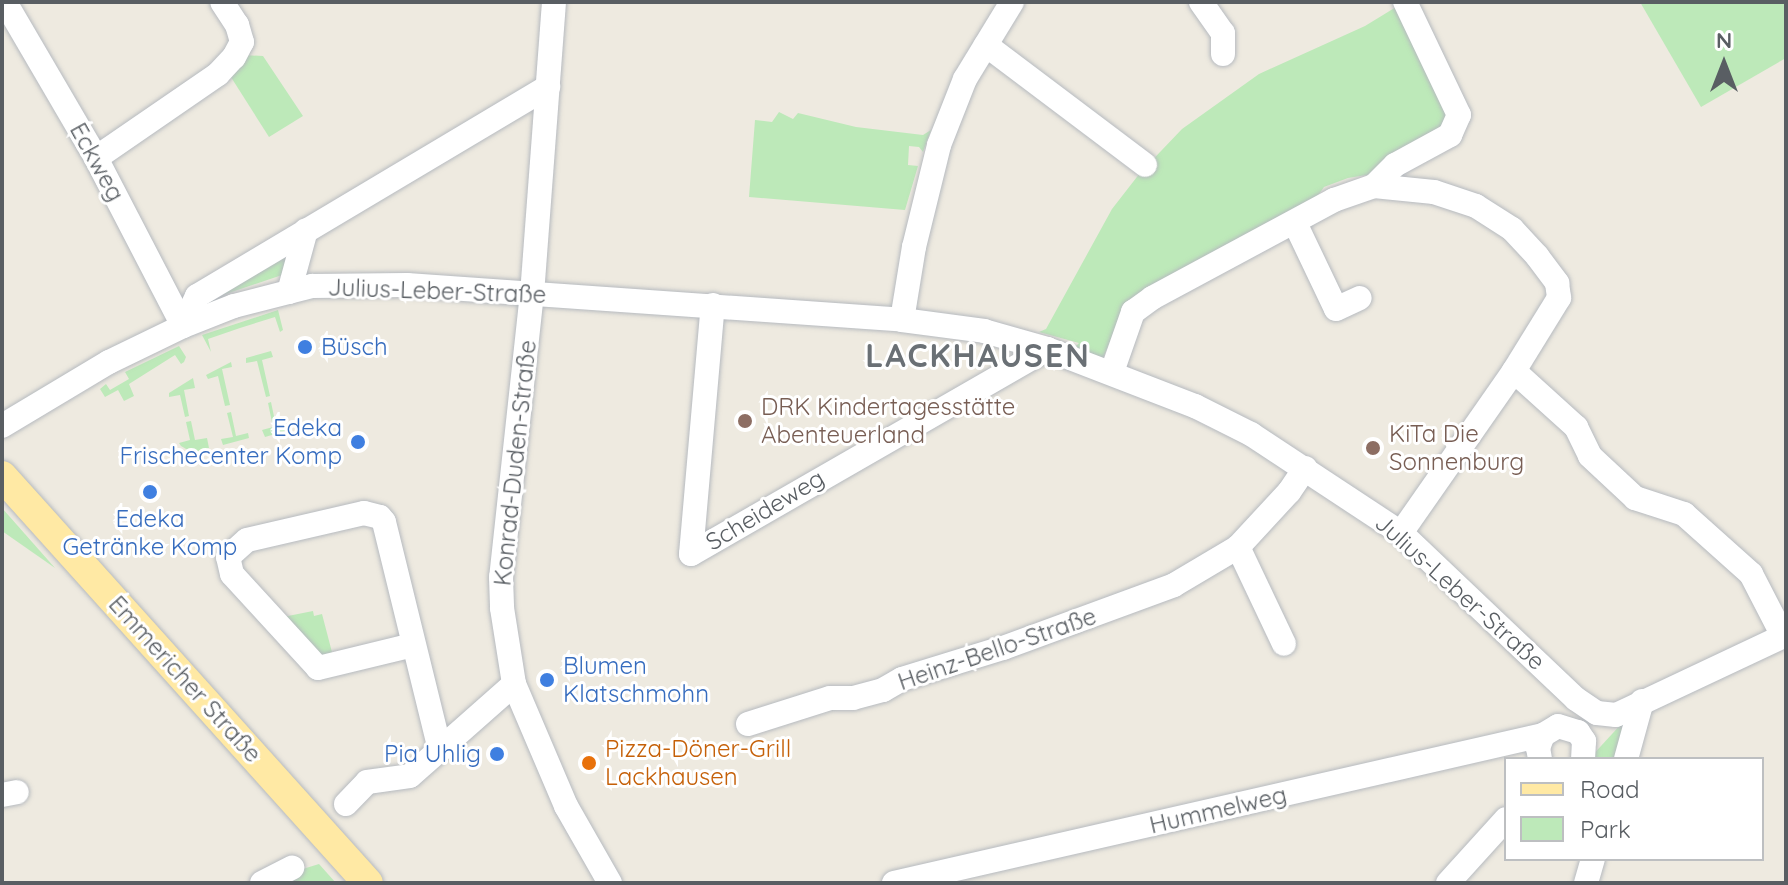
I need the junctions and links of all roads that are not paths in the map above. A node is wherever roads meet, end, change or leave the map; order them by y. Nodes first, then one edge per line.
1 (5, 2) edge
2 (222, 2) edge
3 (554, 2) edge
4 (1012, 2) edge
5 (1201, 2) edge
6 (1405, 2) edge
7 (986, 45) junction
8 (1223, 54) dead end
9 (548, 87) junction
10 (96, 158) junction
11 (1145, 165) dead end
12 (1374, 186) junction
13 (1295, 223) junction
14 (306, 230) junction
15 (289, 292) junction
16 (532, 293) junction
17 (1360, 298) dead end
18 (713, 305) junction
19 (902, 320) junction
20 (183, 326) junction
21 (1047, 349) junction
22 (1514, 371) junction
23 (1112, 372) junction
24 (2, 426) edge
25 (1305, 468) junction
26 (2, 476) edge
27 (1401, 533) junction
28 (1238, 547) junction
29 (1784, 636) edge
30 (1284, 644) dead end
31 (413, 645) junction
32 (514, 684) junction
33 (1642, 701) junction
34 (748, 724) dead end
35 (1541, 747) edge
36 (440, 750) junction
37 (1584, 757) edge
38 (1627, 757) edge
39 (346, 804) dead end
40 (1504, 821) edge
41 (1592, 861) edge
42 (292, 868) dead end
43 (975, 874) edge
44 (262, 883) edge
45 (368, 883) edge
46 (610, 883) edge
47 (894, 883) edge
48 (1448, 883) edge
49 (1586, 883) edge

1 - 10 street, Eckweg
2 - 10 street
3 - 9 street, Konrad-Duden-Straße
4 - 7 street
5 - 8 street
6 - 12 street
7 - 11 street
7 - 19 street
9 - 14 street
9 - 16 street, Konrad-Duden-Straße
10 - 20 street, Eckweg
12 - 13 street
12 - 22 street
13 - 17 street
13 - 23 street
14 - 15 street
14 - 20 street
15 - 16 street, Julius-Leber-Straße
15 - 20 street, Julius-Leber-Straße
16 - 18 street, Julius-Leber-Straße
16 - 32 street, Konrad-Duden-Straße
18 - 19 street, Julius-Leber-Straße
18 - 21 street, Scheideweg
19 - 21 street, Julius-Leber-Straße
20 - 24 street, Julius-Leber-Straße
21 - 23 street, Julius-Leber-Straße
22 - 27 street
22 - 29 street
23 - 25 street, Julius-Leber-Straße
25 - 27 street, Julius-Leber-Straße
25 - 28 street, Heinz-Bello-Straße
26 - 45 main road, Emmericher Straße
27 - 33 street, Julius-Leber-Straße
28 - 30 street
28 - 34 street, Heinz-Bello-Straße
29 - 33 street, Julius-Leber-Straße
31 - 31 street
31 - 36 street
32 - 36 street
32 - 46 street, Konrad-Duden-Straße
33 - 38 street
35 - 37 street, Hummelweg
35 - 43 street, Hummelweg
36 - 39 street
40 - 48 street
41 - 49 street
42 - 44 street
43 - 47 street, Hummelweg

